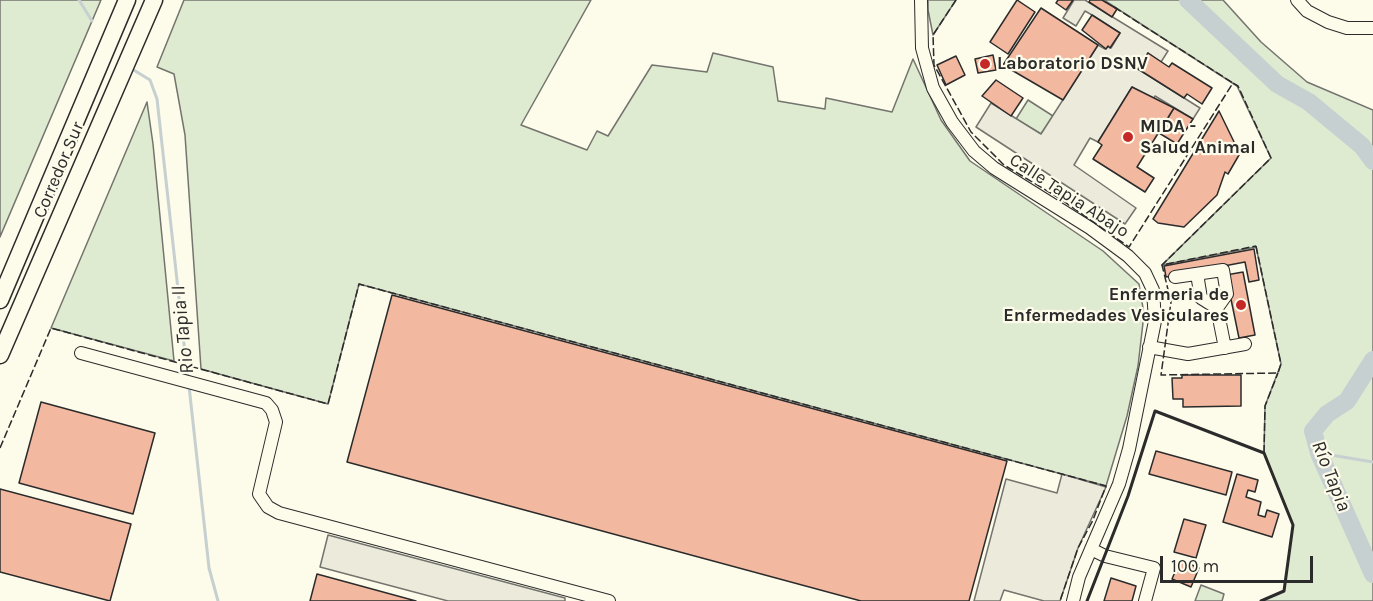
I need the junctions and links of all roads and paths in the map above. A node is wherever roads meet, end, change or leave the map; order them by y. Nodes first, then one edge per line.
1 (127, 0) edge
2 (154, 0) edge
3 (921, 0) edge
4 (1297, 0) edge
5 (1373, 28) edge
6 (1197, 274) junction
7 (1175, 277) dead end
8 (0, 300) edge
9 (1217, 308) junction
10 (1245, 344) dead end
11 (1149, 347) junction
12 (1225, 348) junction
13 (81, 353) dead end
14 (0, 355) edge
15 (1091, 549) junction
16 (605, 601) edge
17 (1073, 601) edge
18 (1145, 601) edge

1 - 8 highway, Corredor Sur
2 - 14 highway, Corredor Sur
3 - 11 street, Calle Tapia Abajo
4 - 5 street
6 - 7 street
6 - 9 street
6 - 9 street
9 - 12 street
10 - 12 street
11 - 12 street
11 - 15 street, Calle Tapia Abajo
13 - 16 street
15 - 17 street, Calle Tapia Abajo
15 - 18 street

